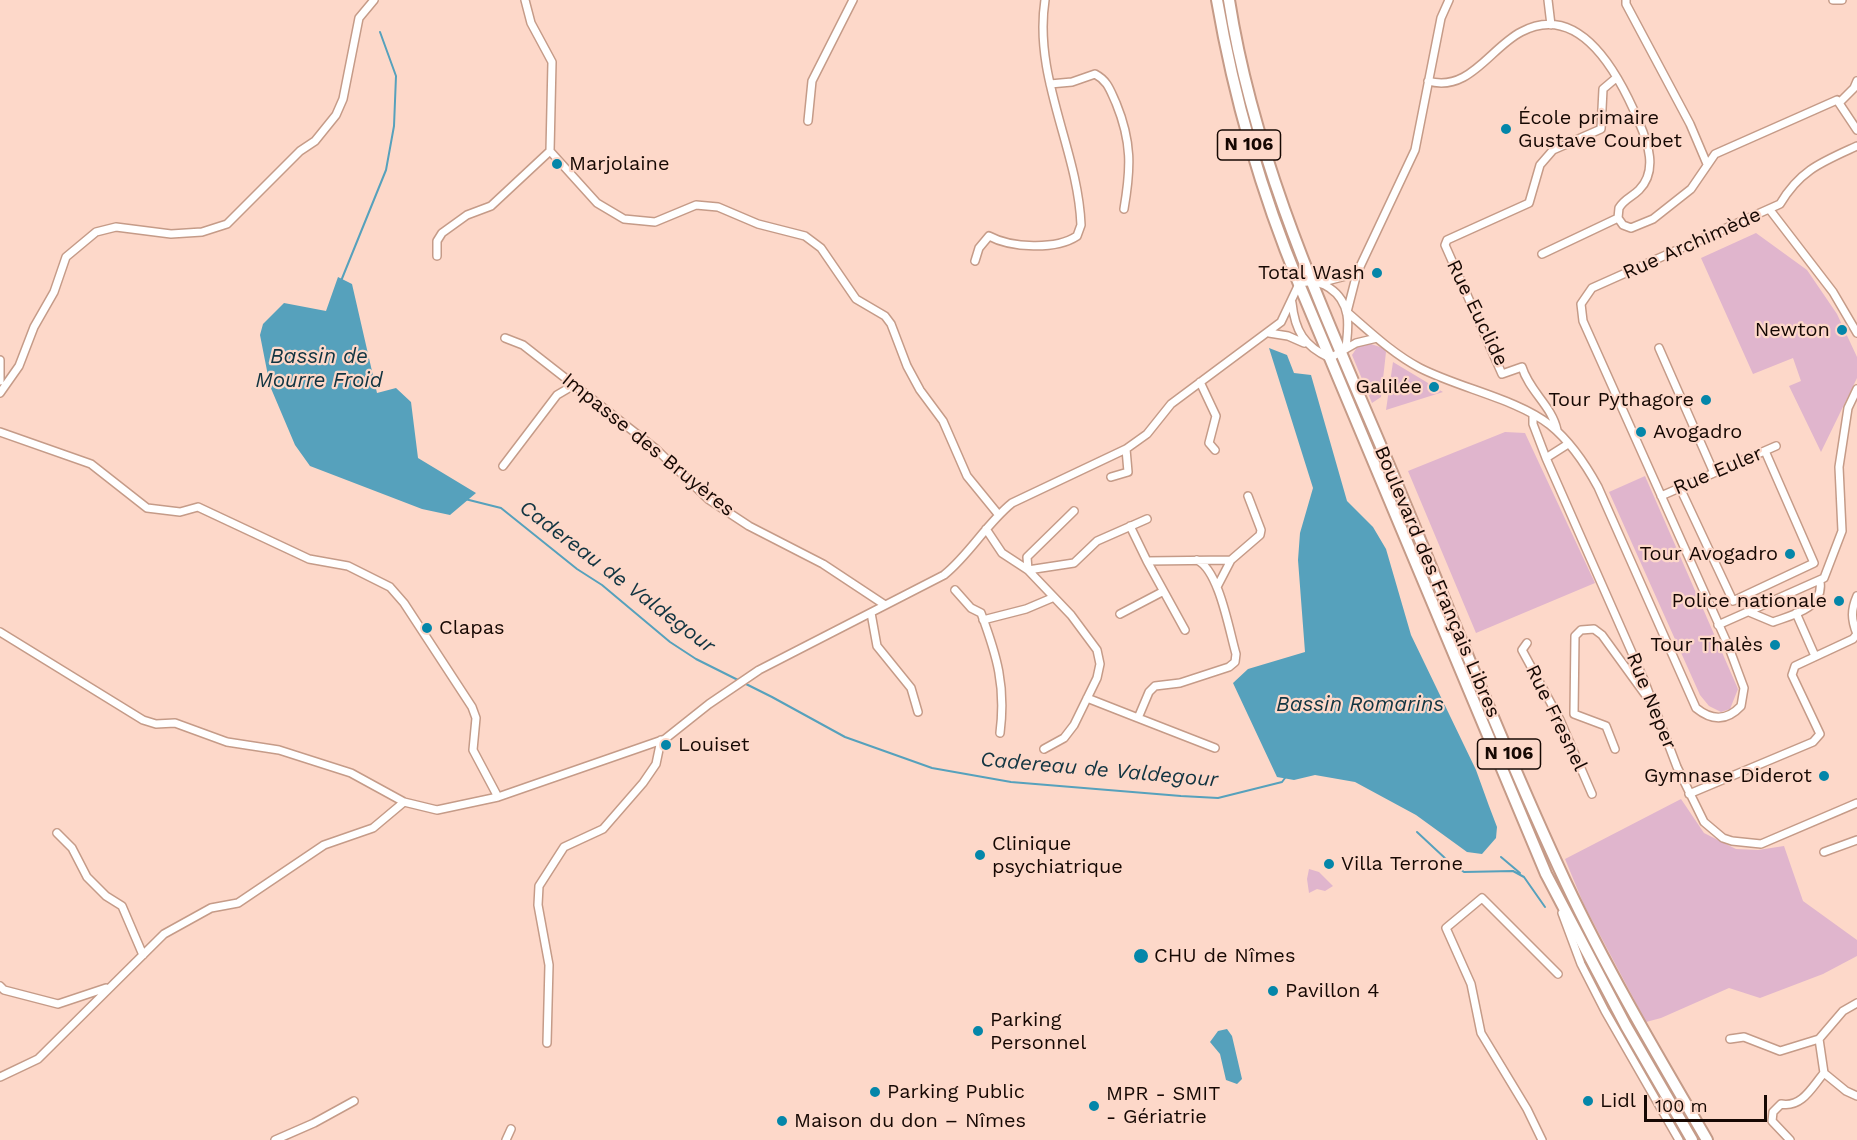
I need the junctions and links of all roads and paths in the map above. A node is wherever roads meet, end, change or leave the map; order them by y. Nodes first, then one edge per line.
1 (374, 0) edge
2 (525, 0) edge
3 (853, 0) edge
4 (1045, 0) edge
5 (1217, 0) edge
6 (1229, 0) edge
7 (1449, 0) edge
8 (1548, 0) edge
9 (1626, 0) edge
10 (1833, 0) edge
11 (1842, 0) edge
12 (1551, 25) junction
13 (1616, 78) junction
14 (1428, 81) junction
15 (1857, 81) edge
16 (1050, 84) junction
17 (1839, 103) junction
18 (808, 121) dead end
19 (1857, 130) edge
20 (1857, 146) edge
21 (550, 151) junction
22 (1707, 165) junction
23 (1124, 209) dead end
24 (1770, 210) junction
25 (1618, 218) junction
26 (1542, 254) dead end
27 (437, 256) dead end
28 (975, 261) dead end
29 (1357, 273) junction
30 (1310, 280) junction
31 (1323, 282) junction
32 (1299, 284) junction
33 (1292, 303) junction
34 (1347, 312) junction
35 (1269, 333) junction
36 (1857, 333) edge
37 (505, 338) dead end
38 (1377, 338) junction
39 (1305, 343) junction
40 (1659, 348) dead end
41 (1343, 350) junction
42 (1330, 358) junction
43 (0, 360) edge
44 (0, 381) edge
45 (1200, 382) junction
46 (574, 385) junction
47 (1857, 389) edge
48 (0, 393) edge
49 (1533, 415) junction
50 (0, 432) edge
51 (1557, 433) junction
52 (1568, 444) junction
53 (1776, 446) dead end
54 (1126, 449) junction
55 (1215, 450) dead end
56 (1765, 451) junction
57 (1546, 458) junction
58 (503, 465) dead end
59 (1714, 473) junction
60 (1111, 477) dead end
61 (1680, 488) junction
62 (1248, 496) dead end
63 (1661, 496) junction
64 (1074, 511) dead end
65 (998, 514) junction
66 (1147, 519) dead end
67 (1130, 526) junction
68 (986, 530) junction
69 (1197, 560) junction
70 (1231, 560) junction
71 (1148, 561) junction
72 (1028, 570) junction
73 (1821, 582) junction
74 (1217, 587) junction
75 (955, 590) dead end
76 (1162, 592) junction
77 (1857, 596) edge
78 (1052, 598) junction
79 (885, 605) junction
80 (1749, 612) junction
81 (871, 613) junction
82 (1796, 613) junction
83 (1120, 614) dead end
84 (983, 620) junction
85 (1718, 625) junction
86 (1185, 630) dead end
87 (0, 632) edge
88 (1527, 643) dead end
89 (1815, 656) junction
90 (1087, 698) junction
91 (1652, 704) junction
92 (918, 712) dead end
93 (1574, 714) junction
94 (1138, 718) junction
95 (1560, 720) junction
96 (1000, 733) dead end
97 (661, 743) junction
98 (1215, 748) dead end
99 (1044, 749) dead end
100 (1615, 749) dead end
101 (1592, 794) dead end
102 (1689, 795) junction
103 (498, 797) junction
104 (404, 802) junction
105 (1857, 803) edge
106 (57, 833) dead end
107 (1857, 840) edge
108 (1824, 852) dead end
109 (1546, 874) junction
110 (143, 955) junction
111 (1558, 974) dead end
112 (0, 986) edge
113 (108, 988) junction
114 (1857, 1003) edge
115 (1730, 1039) dead end
116 (1819, 1039) junction
117 (547, 1043) dead end
118 (1824, 1073) junction
119 (0, 1077) edge
120 (1857, 1096) edge
121 (354, 1101) dead end
122 (511, 1129) dead end
123 (275, 1140) edge
124 (506, 1140) edge
125 (1542, 1140) edge
126 (1679, 1140) edge
127 (1692, 1140) edge
128 (1707, 1140) edge
129 (1790, 1140) edge

1 - 48 street
2 - 21 street
3 - 18 street
4 - 16 street
5 - 32 main road, Boulevard des Français Libres / N 106
6 - 30 main road, Boulevard des Français Libres / N 106
7 - 14 street
8 - 12 street
9 - 22 street
10 - 11 street
12 - 13 street
12 - 14 street
13 - 25 street
13 - 51 street, Rue Euclide
14 - 29 street
15 - 17 street
16 - 23 street
16 - 28 street
17 - 19 street
17 - 22 street
20 - 24 street
21 - 27 street
21 - 65 street
22 - 25 street, Rue Archimède
24 - 36 street, Rue Archimède
24 - 63 street, Rue Archimède
25 - 26 street
29 - 31 street
29 - 34 street
30 - 31 street
30 - 32 street
30 - 41 main road, Boulevard des Français Libres / N 106
31 - 34 street
32 - 33 street
32 - 42 main road, Boulevard des Français Libres / N 106
33 - 35 street
33 - 39 street
34 - 38 street
34 - 41 street
35 - 39 street
35 - 45 street
37 - 46 street, Impasse des Bruyères
38 - 41 street
38 - 49 street
39 - 42 street
40 - 59 street
41 - 42 street
41 - 128 main road, Boulevard des Français Libres / N 106
42 - 109 main road, Boulevard des Français Libres / N 106
43 - 44 street
45 - 54 street
45 - 55 street
46 - 58 street
46 - 79 street, Impasse des Bruyères
47 - 73 street
49 - 51 street
49 - 57 street, Rue Neper
50 - 103 street
51 - 52 street
52 - 57 street
52 - 85 street
53 - 56 street, Rue Euler
54 - 60 street
54 - 65 street
56 - 59 street, Rue Euler
56 - 61 street
57 - 91 street, Rue Neper
59 - 61 street, Rue Euler
61 - 63 street, Rue Euler
62 - 70 street
63 - 85 street
64 - 72 street
65 - 68 street
66 - 67 street
67 - 71 street
67 - 72 street
68 - 72 street
68 - 79 street
69 - 70 street
69 - 71 street
69 - 74 street
70 - 74 street
71 - 76 street
72 - 78 street
73 - 80 street
73 - 82 street
74 - 94 street
75 - 84 street
76 - 83 street
76 - 86 street
77 - 89 street
78 - 84 street
78 - 90 street
79 - 81 street
80 - 82 street
80 - 85 street
81 - 92 street
81 - 97 street
82 - 89 street
84 - 96 street
87 - 104 street
88 - 95 street, Rue Fresnel
89 - 102 street
90 - 94 street
90 - 99 street
91 - 93 street
91 - 102 street, Rue Neper
93 - 95 street
93 - 100 street
94 - 98 street
95 - 101 street, Rue Fresnel
97 - 103 street
97 - 117 street
102 - 105 street, Rue Neper
103 - 104 street
104 - 110 street
106 - 110 street
107 - 108 street
109 - 126 street
109 - 127 main road, Boulevard des Français Libres / N 106
110 - 113 street
111 - 125 street
112 - 113 street
113 - 119 street
114 - 116 street
115 - 116 street
116 - 118 street
118 - 120 street
118 - 129 street
121 - 123 street
122 - 124 street

